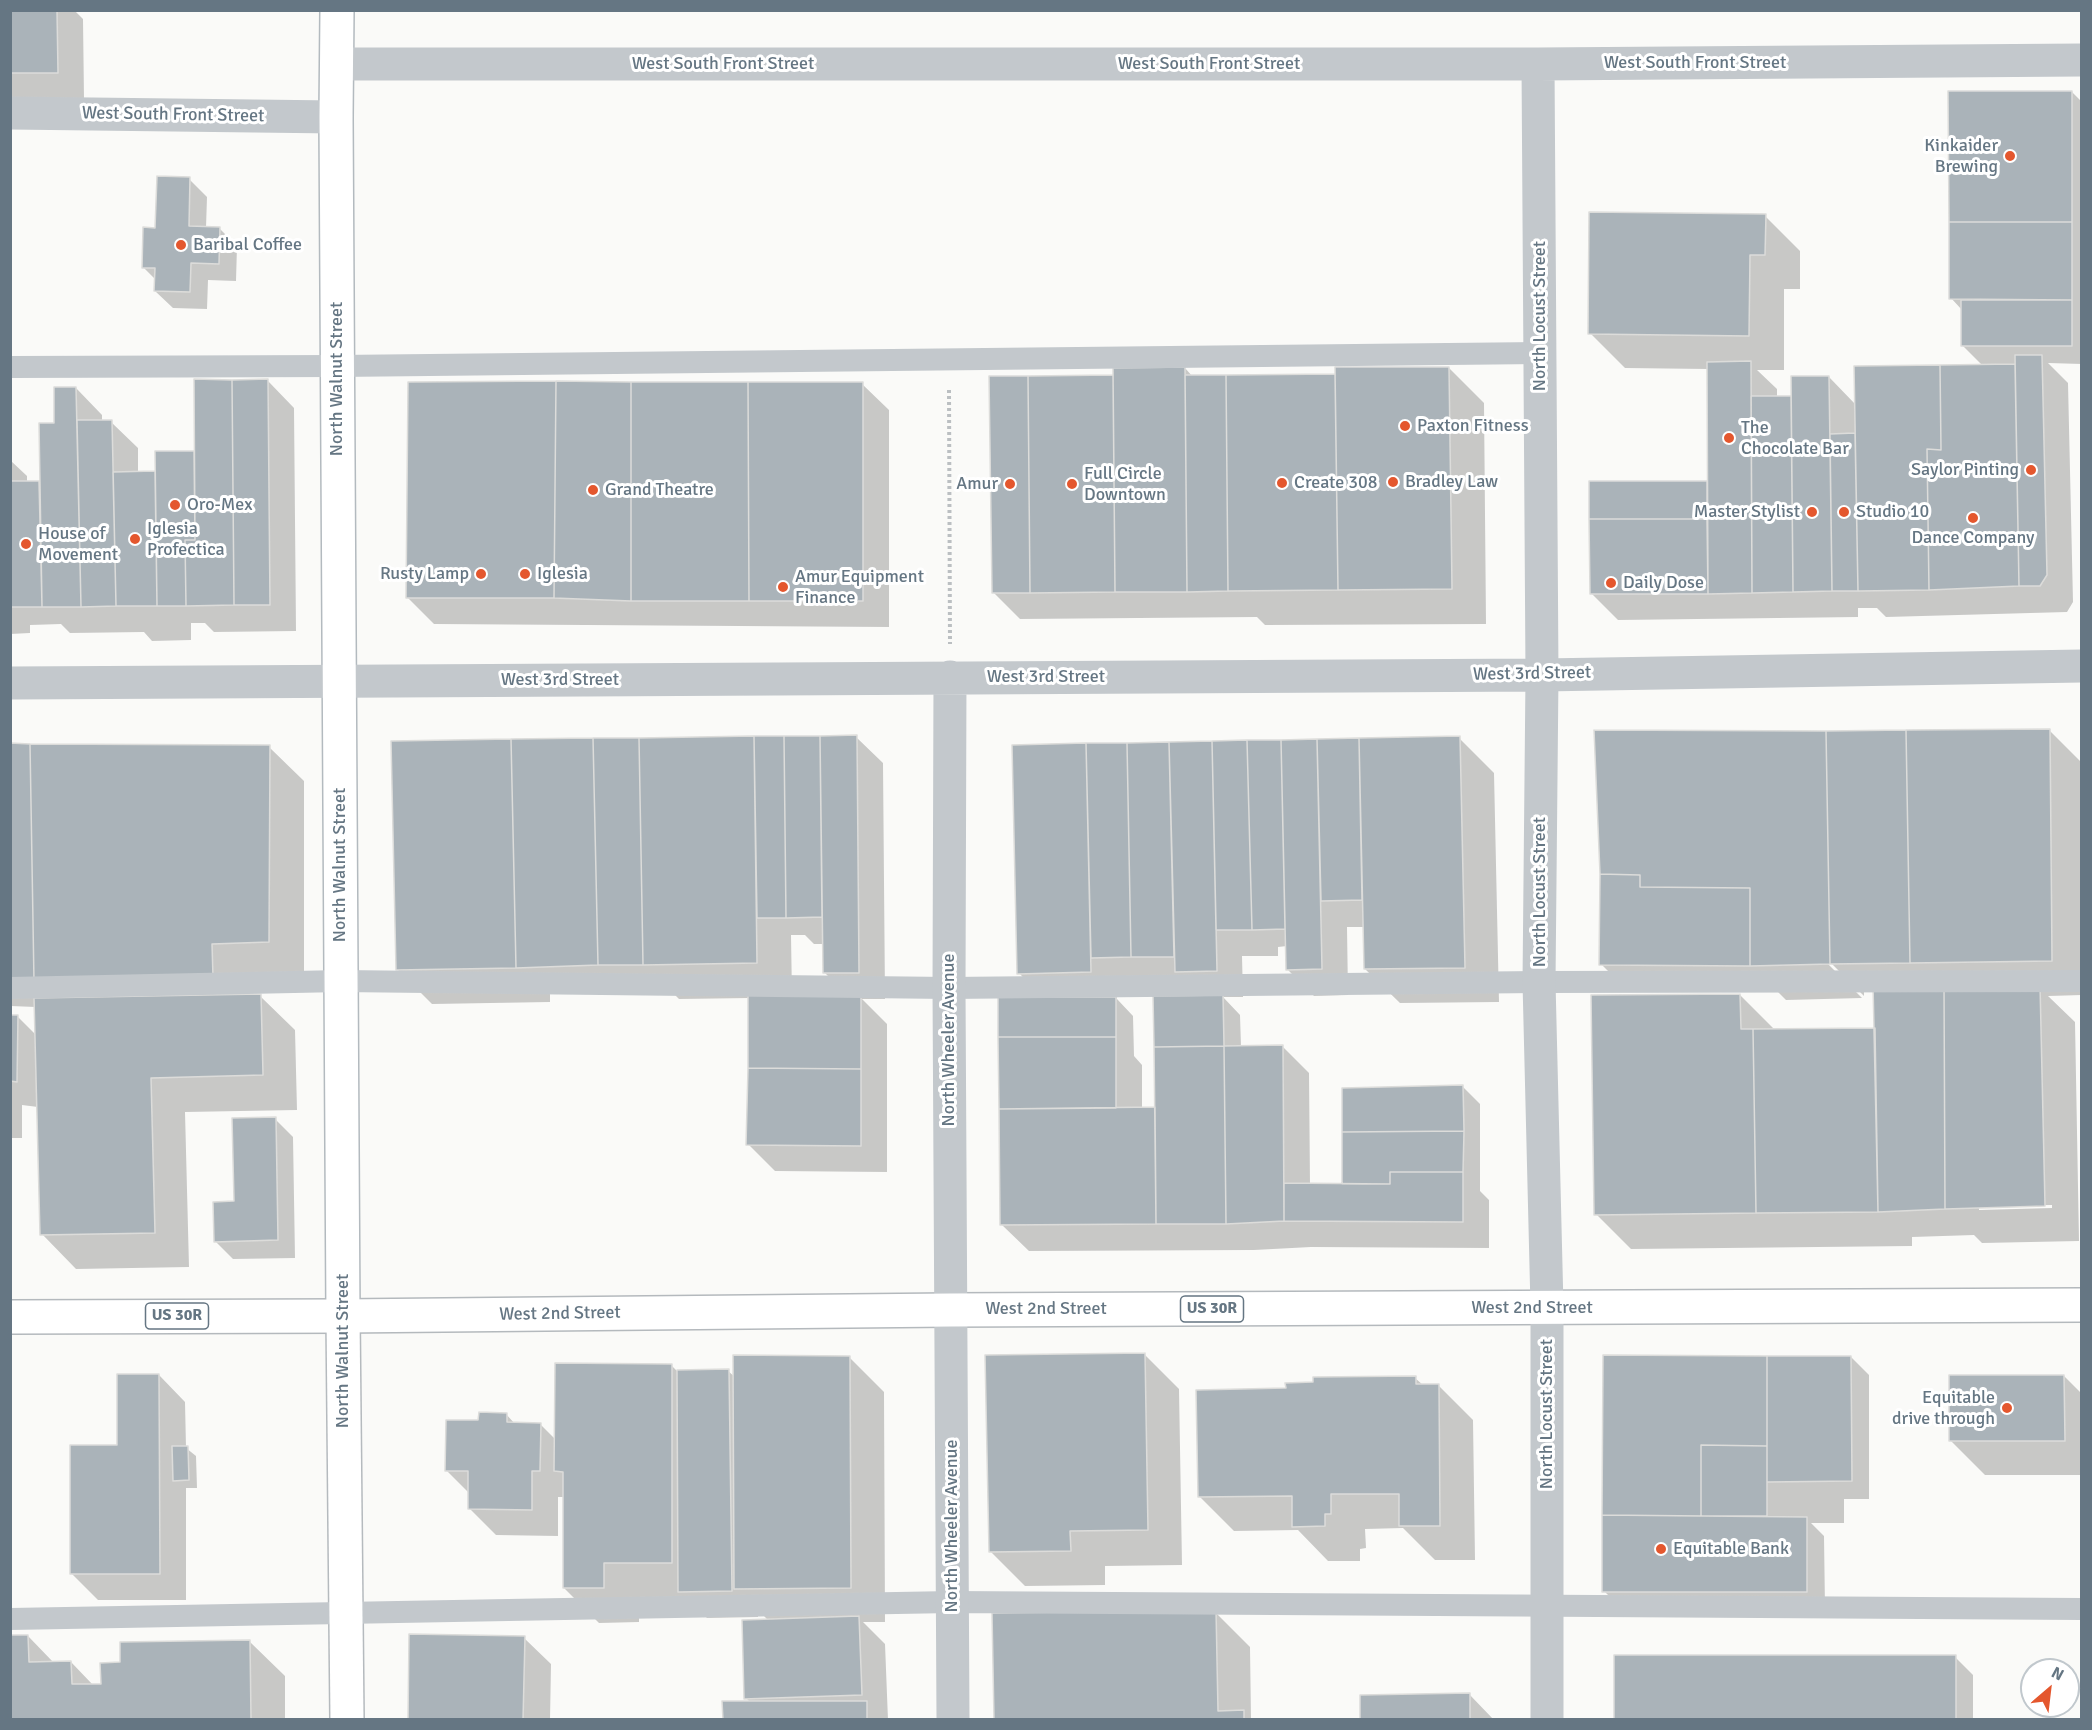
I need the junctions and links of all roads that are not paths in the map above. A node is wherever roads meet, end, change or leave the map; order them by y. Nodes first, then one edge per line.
1 (337, 10) edge
2 (2082, 60) edge
3 (338, 64) junction
4 (1538, 64) junction
5 (10, 113) edge
6 (336, 117) junction
7 (1540, 353) junction
8 (337, 366) junction
9 (10, 367) edge
10 (2082, 666) edge
11 (1542, 675) junction
12 (950, 677) junction
13 (339, 681) junction
14 (10, 683) edge
15 (341, 981) junction
16 (2082, 981) edge
17 (1539, 982) junction
18 (10, 988) edge
19 (949, 988) junction
20 (2082, 1305) edge
21 (1547, 1308) junction
22 (950, 1310) junction
23 (343, 1316) junction
24 (10, 1317) edge
25 (952, 1602) junction
26 (1546, 1605) junction
27 (2082, 1609) edge
28 (345, 1612) junction
29 (10, 1619) edge
30 (347, 1719) edge
31 (953, 1719) edge
32 (1547, 1719) edge

1 - 3 main road, North Walnut Street
2 - 4 street, West South Front Street
3 - 4 street, West South Front Street
3 - 6 main road, North Walnut Street
4 - 7 street, North Locust Street
5 - 6 street, West South Front Street
6 - 8 main road, North Walnut Street
7 - 8 lane
7 - 11 street, North Locust Street
8 - 9 lane
8 - 13 main road, North Walnut Street
10 - 11 street, West 3rd Street
11 - 12 street, West 3rd Street
11 - 17 street, North Locust Street
12 - 13 street, West 3rd Street
12 - 19 street, North Wheeler Avenue
13 - 14 street, West 3rd Street
13 - 15 main road, North Walnut Street
15 - 18 lane
15 - 19 lane
15 - 23 main road, North Walnut Street
16 - 17 lane
17 - 19 lane
17 - 21 street, North Locust Street
19 - 22 street, North Wheeler Avenue
20 - 21 main road, West 2nd Street / US 30R
21 - 22 main road, West 2nd Street / US 30R
21 - 26 street, North Locust Street
22 - 23 main road, West 2nd Street / US 30R
22 - 25 street, North Wheeler Avenue
23 - 24 main road, West 2nd Street / US 30R
23 - 28 main road, North Walnut Street
25 - 26 lane
25 - 28 lane
25 - 31 street, North Wheeler Avenue
26 - 27 lane
26 - 32 street, North Locust Street
28 - 29 lane
28 - 30 main road, North Walnut Street

